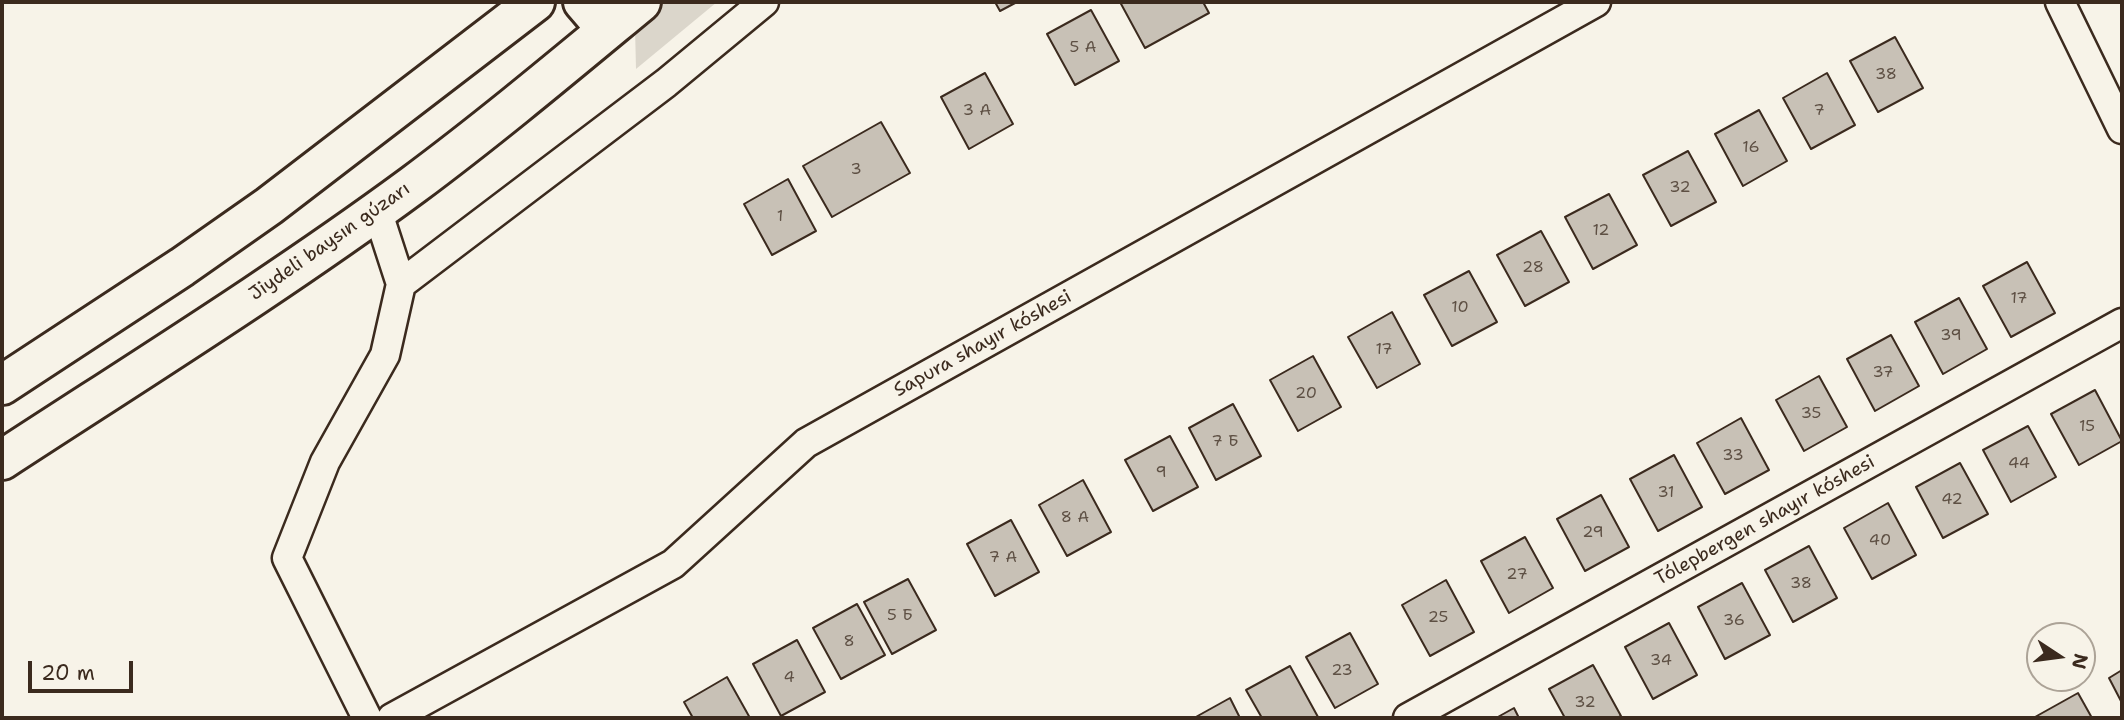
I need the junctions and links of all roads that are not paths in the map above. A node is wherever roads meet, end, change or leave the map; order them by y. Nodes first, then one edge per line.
1 (535, 2) edge
2 (641, 2) edge
3 (764, 2) edge
4 (1596, 2) edge
5 (2060, 2) edge
6 (595, 16) edge
7 (2122, 129) edge
8 (377, 210) junction
9 (401, 284) junction
10 (2122, 323) edge
11 (2, 386) edge
12 (2, 460) edge
13 (367, 718) edge
14 (392, 718) edge
15 (1408, 718) edge

1 - 11 main road
2 - 6 main road, Jiydeli baysın gúzarı
3 - 9 street
4 - 14 street, Sapura shayır kóshesi
5 - 7 street
6 - 8 main road, Jiydeli baysın gúzarı
8 - 9 street
8 - 12 main road, Jiydeli baysın gúzarı
9 - 13 street
10 - 15 street, Tólepbergen shayır kóshesi

